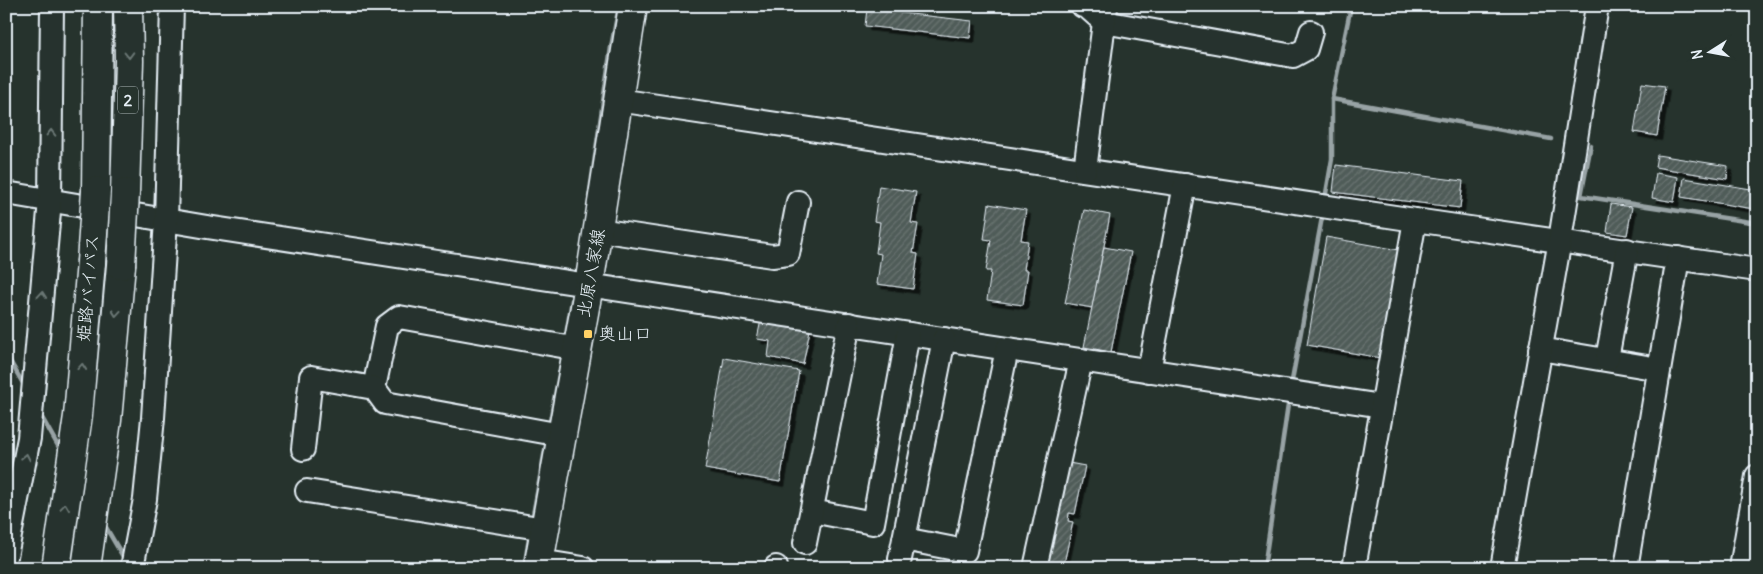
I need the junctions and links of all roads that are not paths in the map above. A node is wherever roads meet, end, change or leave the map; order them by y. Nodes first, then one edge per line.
1 (52, 6) edge
2 (98, 6) edge
3 (128, 6) edge
4 (172, 6) edge
5 (633, 6) edge
6 (1083, 6) edge
7 (1597, 6) edge
8 (1105, 14) edge
9 (1311, 32) dead end
10 (618, 100) junction
11 (1085, 170) junction
12 (1185, 185) junction
13 (6, 193) edge
14 (50, 200) junction
15 (798, 202) dead end
16 (166, 220) junction
17 (1415, 220) junction
18 (598, 230) junction
19 (1560, 240) junction
20 (1627, 250) junction
21 (1678, 258) junction
22 (1757, 270) edge
23 (590, 285) junction
24 (849, 324) junction
25 (908, 334) junction
26 (944, 339) junction
27 (568, 347) junction
28 (1007, 349) junction
29 (1540, 349) junction
30 (1607, 359) junction
31 (1081, 360) junction
32 (1659, 369) junction
33 (1149, 370) junction
34 (374, 388) junction
35 (1382, 406) junction
36 (551, 433) junction
37 (303, 449) dead end
38 (1757, 476) edge
39 (307, 491) dead end
40 (812, 511) junction
41 (534, 527) junction
42 (805, 543) dead end
43 (6, 556) edge
44 (57, 562) edge
45 (87, 563) edge
46 (539, 564) edge
47 (132, 568) edge
48 (583, 568) edge
49 (1035, 568) edge
50 (1354, 568) edge
51 (1502, 568) edge
52 (1626, 568) edge
53 (1741, 568) edge

14 -> 1 street
44 -> 2 main road, 姫路バイパス / 2, bridge
3 -> 45 main road, 姫路バイパス / 2, bridge
4 - 16 street
5 - 10 main road, 北原八家線
6 - 8 street
7 - 19 street
8 - 9 street
8 - 11 street
10 - 11 street
10 - 18 main road, 北原八家線
11 - 12 street
12 - 17 street
12 - 33 street
13 - 14 street
14 - 16 street
43 -> 14 street
15 - 18 street
16 - 23 street
16 - 47 street
17 - 19 street
17 - 35 street
18 - 23 main road, 北原八家線
19 - 20 street
19 - 29 street
20 - 21 street
20 - 30 street
21 - 22 street
21 - 32 street
23 - 24 street
23 - 27 main road, 北原八家線
24 - 25 street
24 - 40 street
25 - 26 street
25 - 40 street
26 - 28 street
26 - 28 street
27 - 34 street
27 - 36 main road, 北原八家線
28 - 31 street
29 - 30 street
29 - 51 street
30 - 32 street
31 - 33 street
31 - 49 street
32 - 52 street
33 - 35 street
34 - 36 street
34 - 37 street
35 - 50 street
36 - 41 main road, 北原八家線
38 - 53 street
39 - 41 street
40 - 42 street
41 - 46 main road, 北原八家線
46 - 48 street

